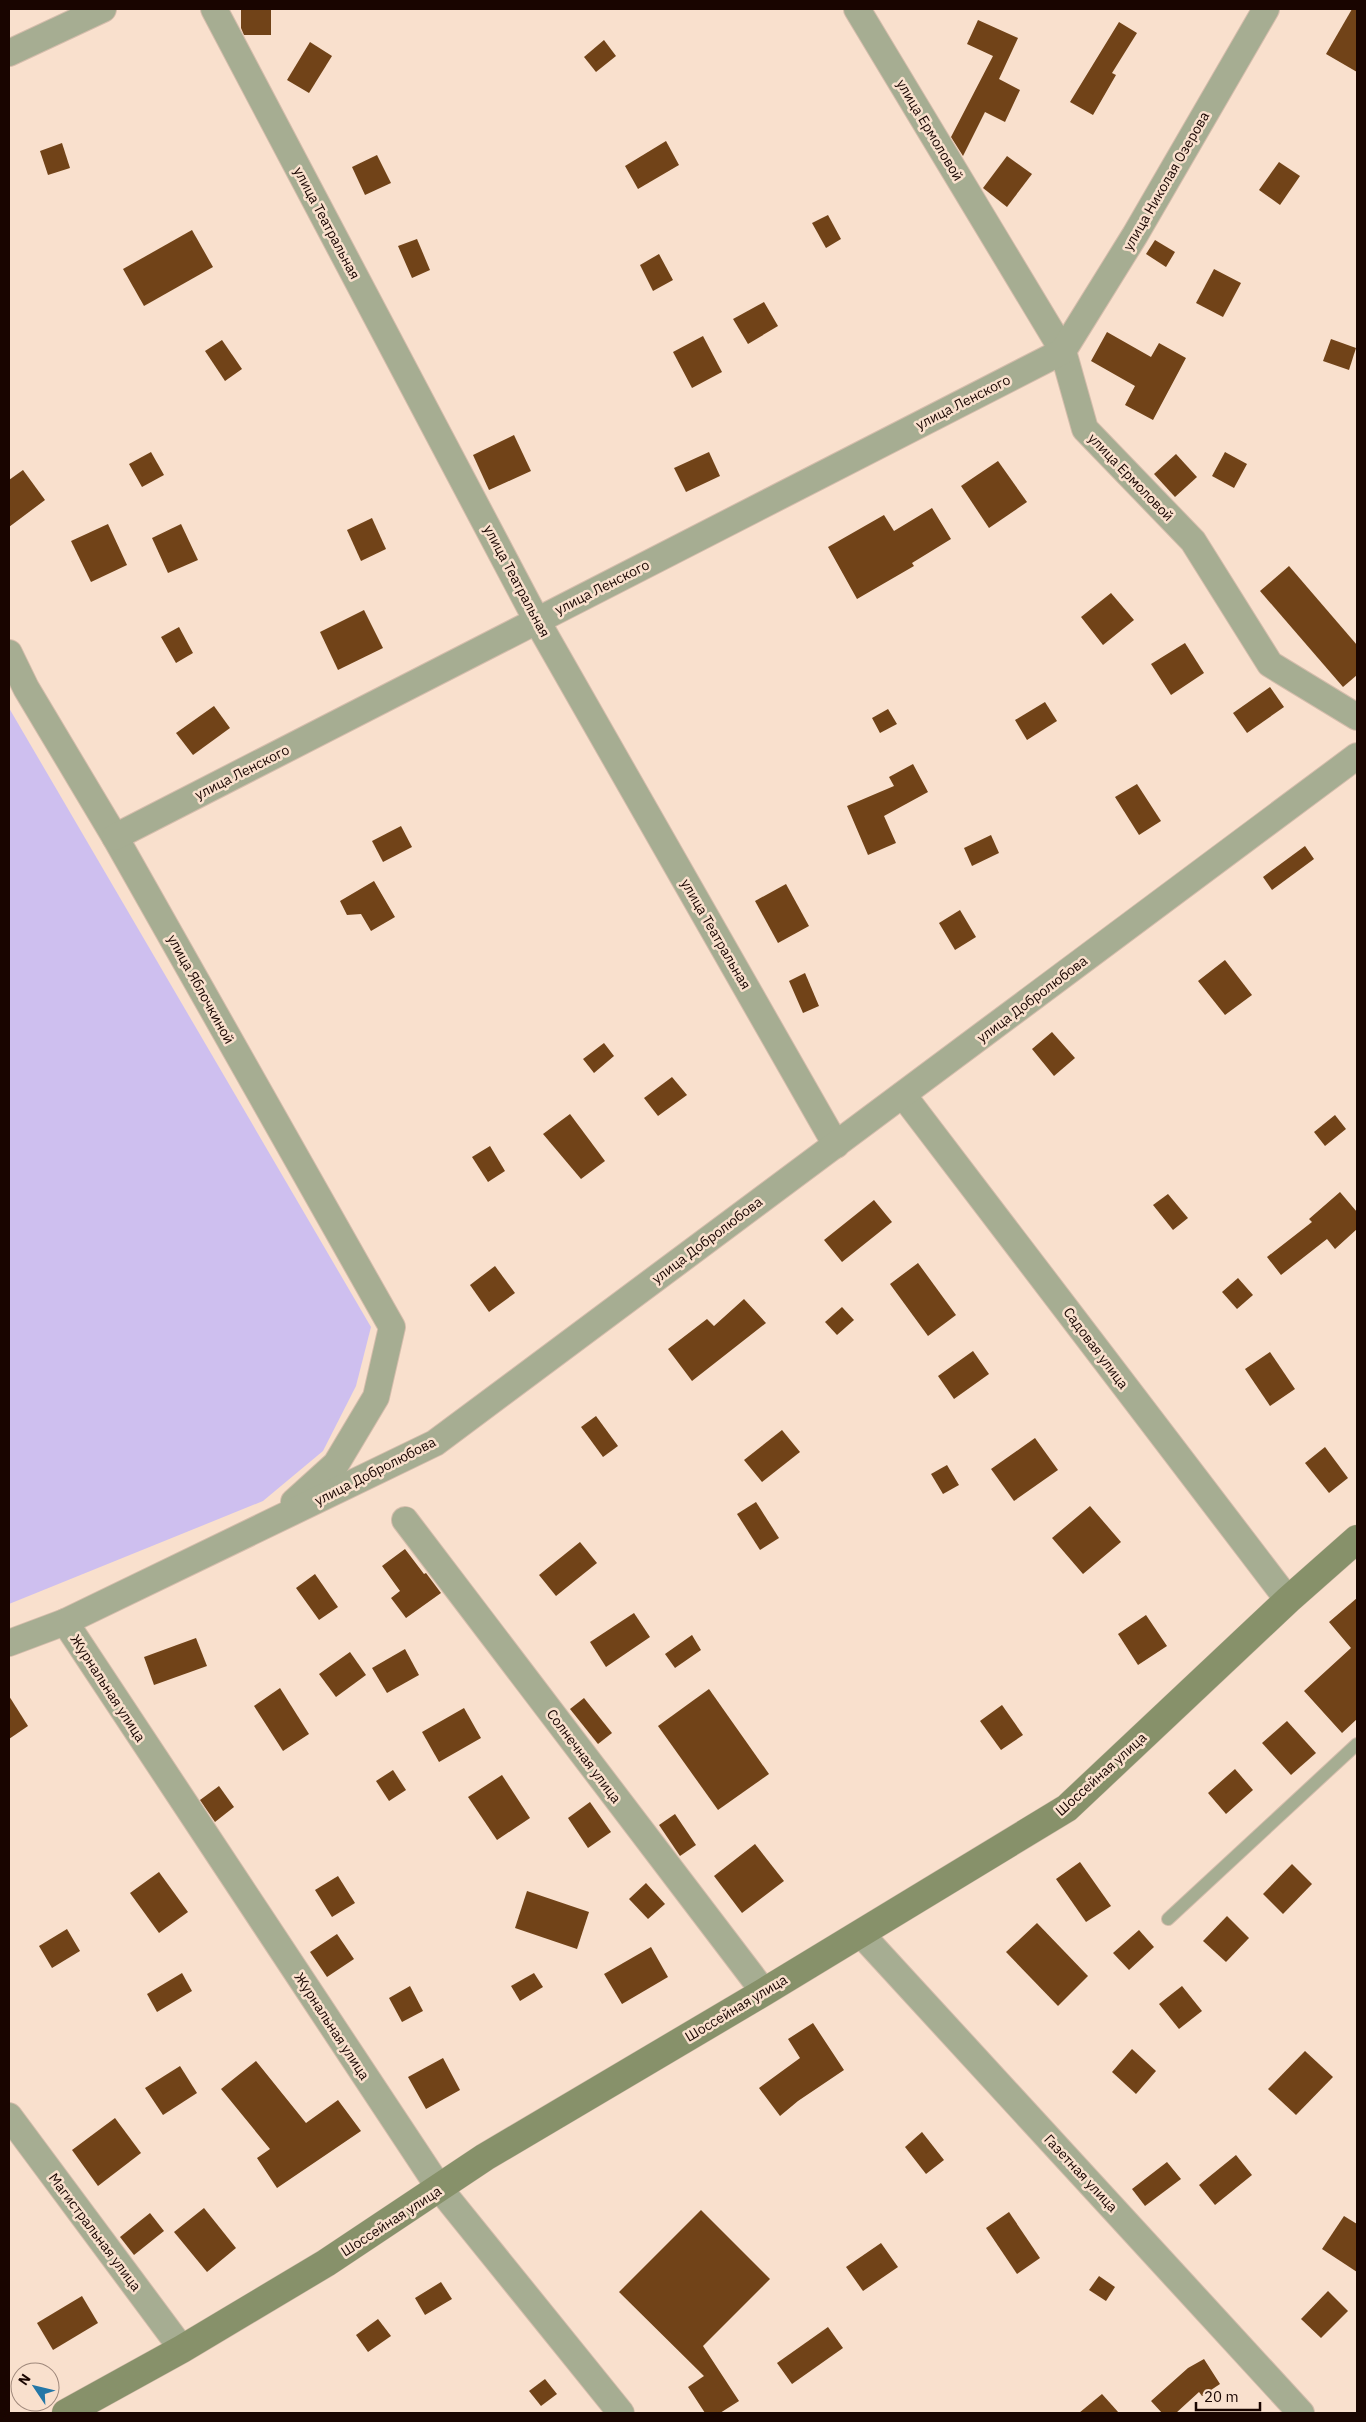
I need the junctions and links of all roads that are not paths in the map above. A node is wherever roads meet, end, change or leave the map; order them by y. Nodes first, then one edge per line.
1 (103, 9) edge
2 (214, 9) edge
3 (857, 9) edge
4 (1266, 9) edge
5 (9, 53) edge
6 (1063, 351) junction
7 (537, 620) junction
8 (9, 653) edge
9 (1357, 717) edge
10 (1357, 756) edge
11 (115, 837) junction
12 (904, 1095) junction
13 (836, 1145) junction
14 (405, 1520) dead end
15 (274, 1522) junction
16 (1357, 1539) edge
17 (1288, 1600) junction
18 (65, 1622) junction
19 (9, 1643) edge
20 (1357, 1744) edge
21 (1168, 1919) dead end
22 (861, 1934) junction
23 (764, 1992) junction
24 (9, 2116) edge
25 (440, 2189) junction
26 (182, 2349) junction
27 (66, 2413) edge
28 (621, 2413) edge
29 (1301, 2413) edge

1 - 5 street
2 - 7 street, улица Театральная
3 - 6 street, улица Ермоловой
4 - 6 street, улица Николая Озерова
6 - 7 street, улица Ленского
6 - 9 street, улица Ермоловой
7 - 11 street, улица Ленского
7 - 13 street, улица Театральная
8 - 11 street, улица Яблочкиной
10 - 12 street, улица Добролюбова
11 - 15 street, улица Яблочкиной
12 - 13 street, улица Добролюбова
12 - 17 street, Садовая улица
13 - 15 street, улица Добролюбова
14 - 23 street, Солнечная улица
15 - 18 street, улица Добролюбова
16 - 17 main road, Шоссейная улица
17 - 22 main road, Шоссейная улица
18 - 19 street, улица Добролюбова
18 - 25 street, Журнальная улица
20 - 21 lane
22 - 23 main road, Шоссейная улица
22 - 29 street, Газетная улица
23 - 25 main road, Шоссейная улица
24 - 26 street, Магистральная улица
25 - 26 main road, Шоссейная улица
25 - 28 street, Журнальная улица
26 - 27 main road, Шоссейная улица

